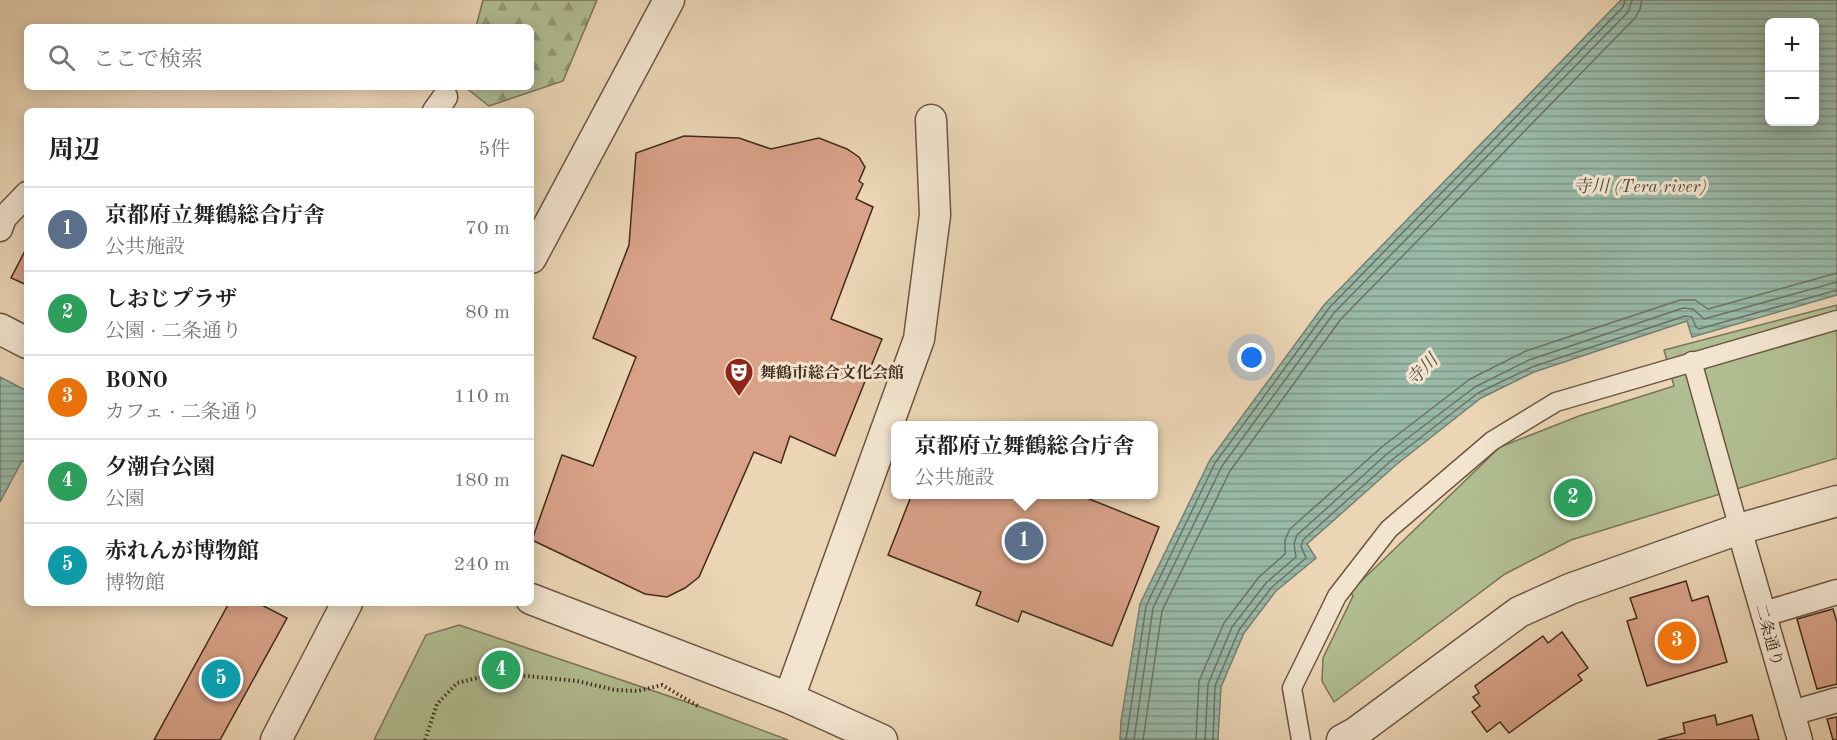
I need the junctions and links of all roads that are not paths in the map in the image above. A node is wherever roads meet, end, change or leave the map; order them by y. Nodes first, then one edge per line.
1 (669, 0) edge
2 (931, 120) dead end
3 (24, 197) edge
4 (0, 229) edge
5 (534, 252) edge
6 (1837, 320) edge
7 (0, 329) edge
8 (24, 342) edge
9 (1692, 362) junction
10 (1837, 501) edge
11 (1739, 529) junction
12 (1837, 592) edge
13 (534, 600) edge
14 (345, 606) edge
15 (1764, 614) junction
16 (789, 698) junction
17 (1837, 700) edge
18 (1792, 713) junction
19 (276, 740) edge
20 (882, 740) edge
21 (1301, 740) edge
22 (1342, 740) edge
23 (1800, 740) edge

1 - 5 street
2 - 16 street
3 - 4 street
6 - 9 street
7 - 8 street
9 - 11 street
9 - 21 street
10 - 11 street
11 - 15 street, 二条通り
11 - 22 street
12 - 15 street
13 - 16 street
14 - 19 street
15 - 18 street, 二条通り
16 - 20 street
17 - 18 street
18 - 23 street, 二条通り

